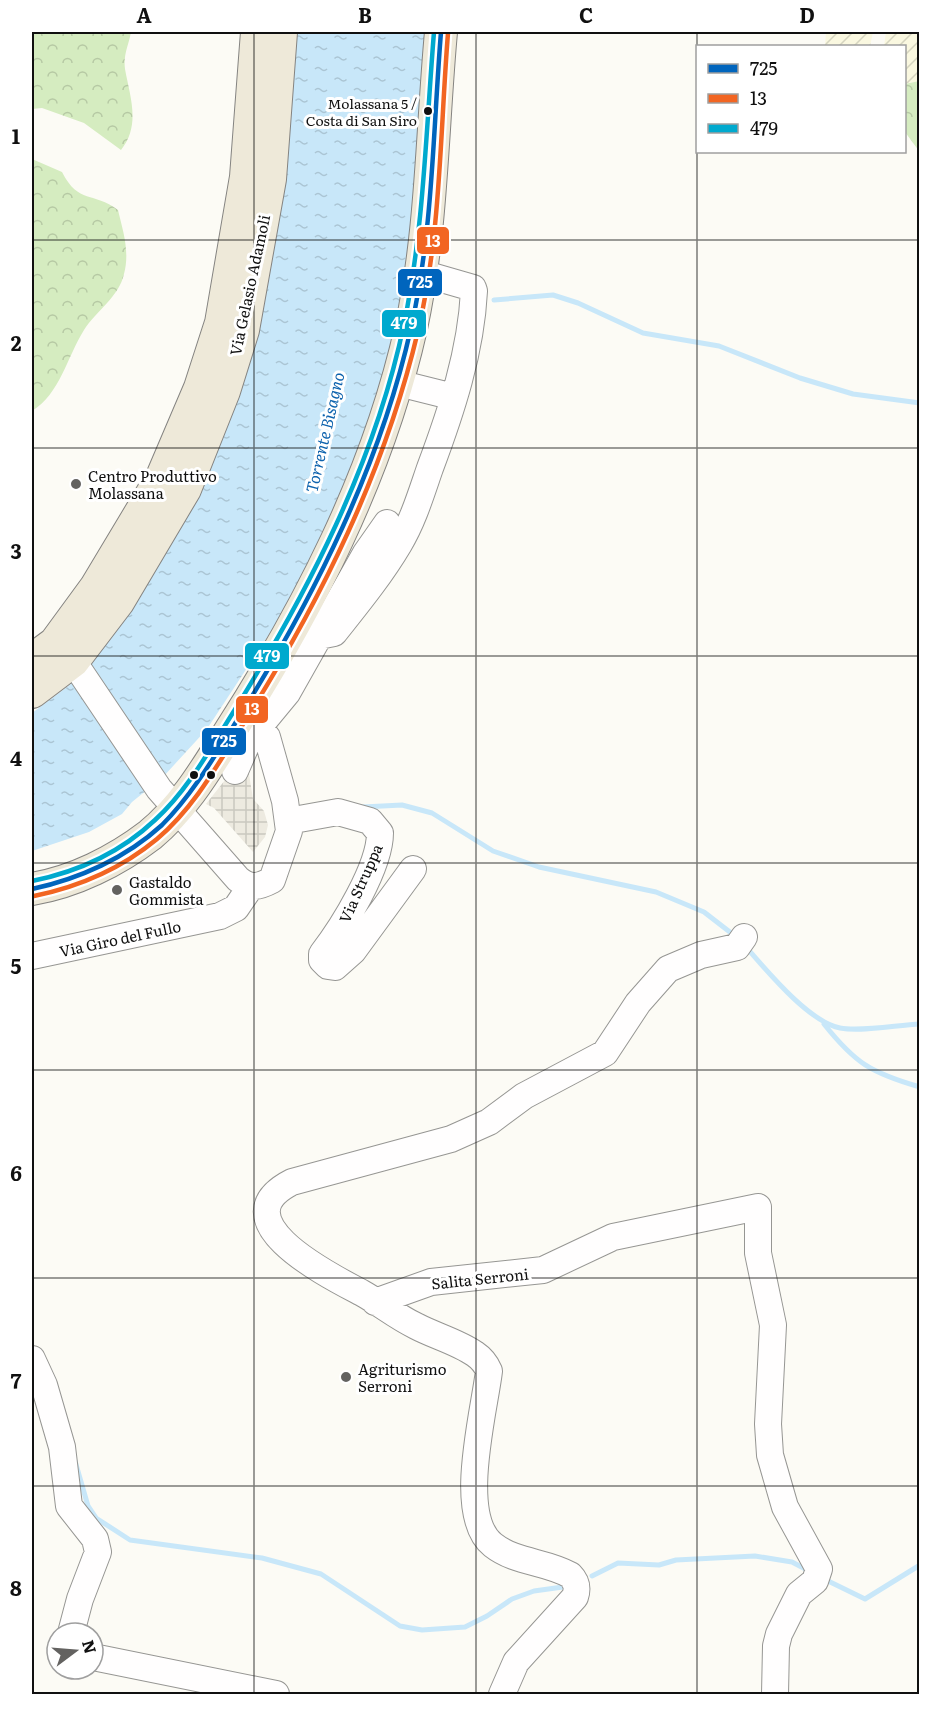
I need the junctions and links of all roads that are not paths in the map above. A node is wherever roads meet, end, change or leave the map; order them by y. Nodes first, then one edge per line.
1 (257, 32) edge
2 (281, 32) edge
3 (441, 32) edge
4 (421, 273) junction
5 (398, 383) junction
6 (454, 397) junction
7 (393, 533) junction
8 (312, 640) junction
9 (32, 660) edge
10 (75, 664) junction
11 (32, 692) edge
12 (251, 719) junction
13 (235, 771) dead end
14 (167, 799) junction
15 (288, 820) junction
16 (413, 869) dead end
17 (251, 886) junction
18 (32, 889) edge
19 (740, 942) dead end
20 (32, 956) edge
21 (375, 1302) junction
22 (32, 1359) edge
23 (74, 1621) edge
24 (105, 1659) edge
25 (276, 1695) edge
26 (501, 1695) edge
27 (775, 1695) edge

1 - 9 main road, Via Gelasio Adamoli
2 - 10 main road, Via Gelasio Adamoli
3 - 4 main road
4 - 5 main road
4 - 6 street
5 - 6 street
5 - 8 main road
6 - 7 street
7 - 8 street
7 - 8 street
8 - 12 main road
10 - 11 main road, Via Gelasio Adamoli
10 - 14 street
12 - 13 street
12 - 14 main road
12 - 15 street
14 - 17 street
14 - 18 main road
15 - 16 street, Via Struppa
15 - 17 street
17 - 20 street, Via Giro del Fullo
19 - 21 street
21 - 26 street
21 - 27 street, Salita Serroni
22 - 23 street
24 - 25 street

